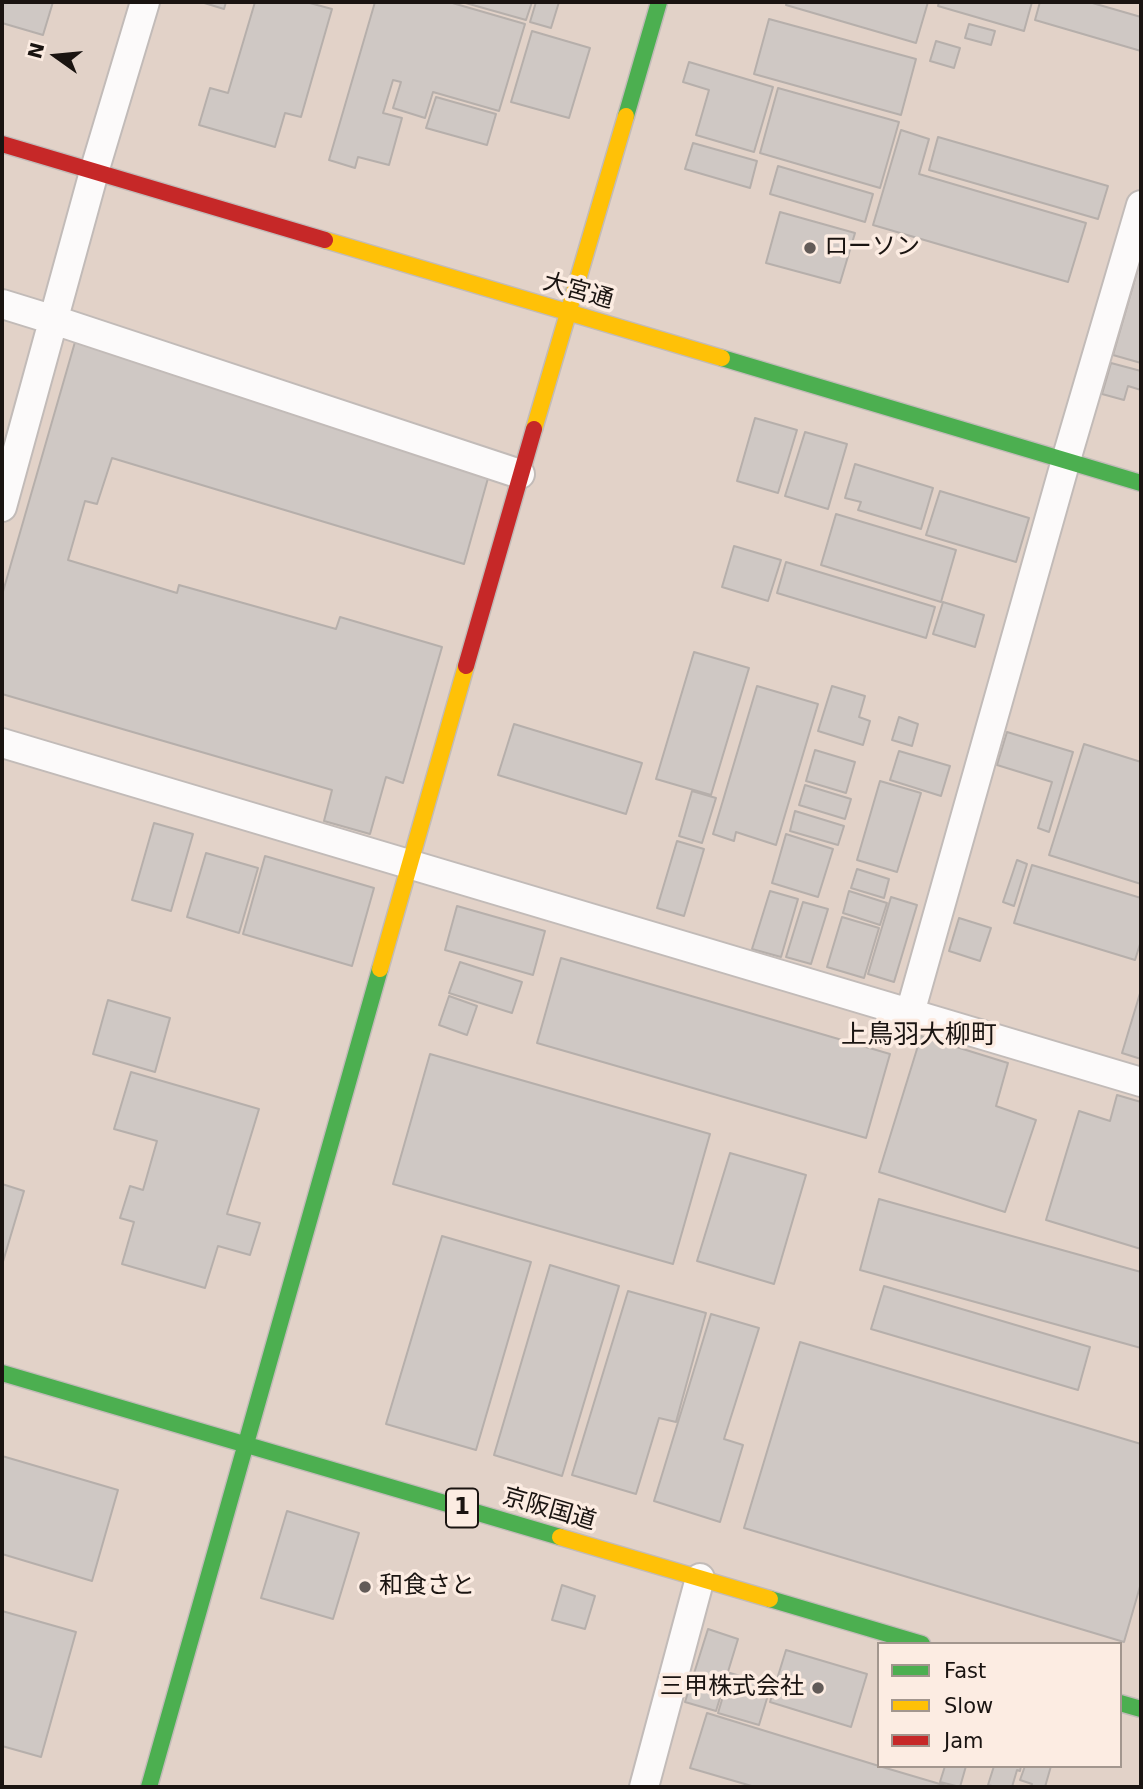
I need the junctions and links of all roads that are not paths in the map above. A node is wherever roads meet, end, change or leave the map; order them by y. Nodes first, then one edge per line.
1 (145, 2) edge
2 (659, 2) edge
3 (2, 144) edge
4 (94, 172) junction
5 (1141, 205) edge
6 (2, 304) edge
7 (569, 313) junction
8 (54, 320) junction
9 (1066, 460) junction
10 (520, 474) junction
11 (1141, 483) edge
12 (2, 507) edge
13 (2, 743) edge
14 (410, 866) junction
15 (910, 1013) junction
16 (1141, 1082) edge
17 (2, 1373) edge
18 (246, 1444) junction
19 (700, 1578) junction
20 (915, 1642) edge
21 (1122, 1704) edge
22 (1141, 1709) edge
23 (149, 1787) edge
24 (644, 1787) edge

1 - 4 street
2 - 7 main road
3 - 4 main road, 大宮通
4 - 7 main road, 大宮通
4 - 8 street
5 - 9 street
6 - 8 street
7 - 9 main road, 大宮通
7 - 10 main road
8 - 10 street
8 - 12 street
9 - 11 main road, 大宮通
9 - 15 street
10 - 14 main road
13 - 14 street
14 - 15 street
14 - 18 main road
15 - 16 street
17 - 18 main road, 京阪国道 / 1
18 - 19 main road, 京阪国道 / 1
18 - 23 main road
19 - 20 main road, 京阪国道 / 1
19 - 24 street
21 - 22 main road

